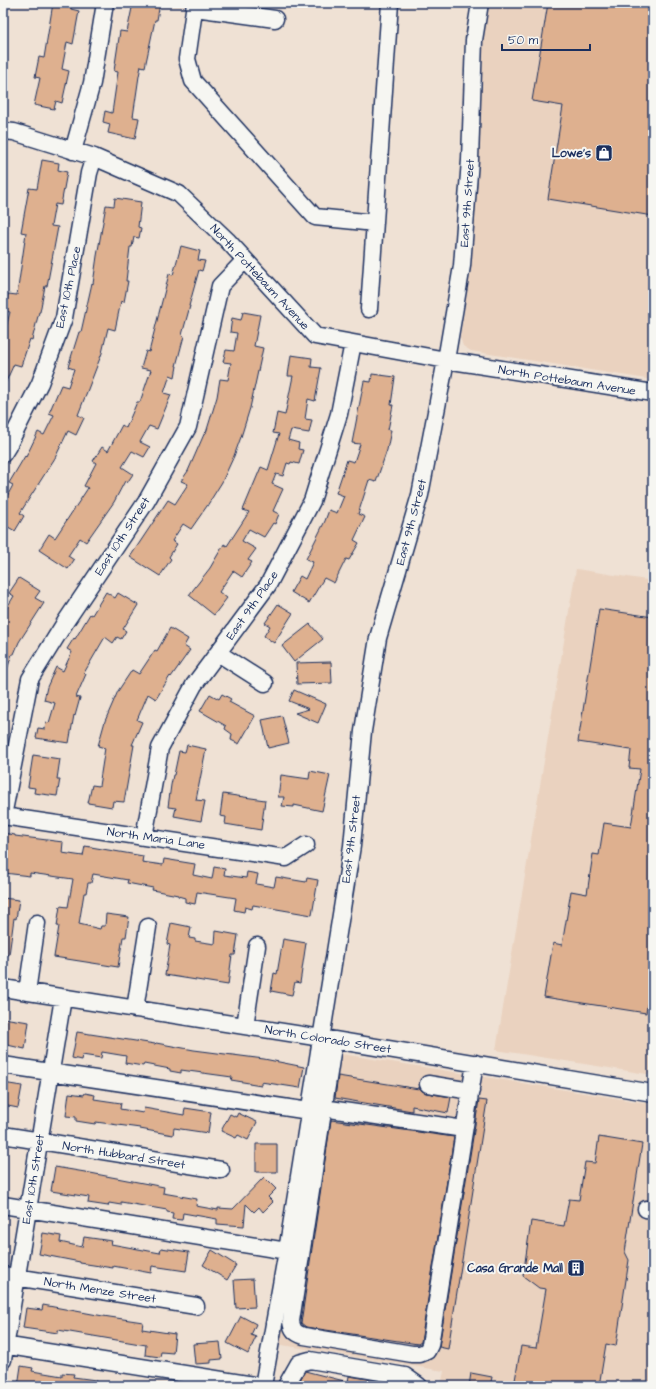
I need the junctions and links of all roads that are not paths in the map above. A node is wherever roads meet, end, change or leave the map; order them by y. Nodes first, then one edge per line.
1 (105, 3) edge
2 (390, 3) edge
3 (480, 3) edge
4 (195, 5) edge
5 (275, 19) dead end
6 (3, 131) edge
7 (73, 151) junction
8 (94, 157) junction
9 (375, 223) junction
10 (245, 260) junction
11 (369, 309) dead end
12 (353, 343) junction
13 (446, 360) junction
14 (653, 394) edge
15 (3, 454) edge
16 (218, 653) junction
17 (265, 683) dead end
18 (3, 816) edge
19 (144, 837) junction
20 (306, 845) dead end
21 (38, 923) dead end
22 (148, 927) dead end
23 (257, 946) dead end
24 (3, 988) edge
25 (27, 992) junction
26 (63, 998) junction
27 (135, 1009) junction
28 (245, 1026) junction
29 (327, 1039) junction
30 (475, 1063) junction
31 (3, 1065) edge
32 (51, 1072) junction
33 (428, 1084) dead end
34 (471, 1091) junction
35 (653, 1093) edge
36 (316, 1110) junction
37 (464, 1129) junction
38 (3, 1135) edge
39 (39, 1141) junction
40 (221, 1170) dead end
41 (3, 1206) edge
42 (28, 1210) junction
43 (286, 1251) junction
44 (10, 1276) edge
45 (196, 1306) dead end
46 (4, 1350) edge
47 (260, 1386) edge
48 (263, 1386) edge
49 (286, 1386) edge
50 (419, 1386) edge

1 - 7 street
2 - 9 street
3 - 13 street, East 9th Street
4 - 5 street
4 - 9 street
6 - 7 street, North Pottebaum Avenue
7 - 8 street, North Pottebaum Avenue
8 - 10 street, North Pottebaum Avenue
8 - 15 street, East 10th Place
9 - 11 street
10 - 12 street, North Pottebaum Avenue
10 - 18 street, East 10th Street
12 - 13 street, North Pottebaum Avenue
12 - 16 street, East 9th Place
13 - 14 street, North Pottebaum Avenue
13 - 29 street, East 9th Street
16 - 17 street
16 - 19 street, East 9th Place
18 - 19 street, North Maria Lane
19 - 20 street, North Maria Lane
21 - 25 street
22 - 27 street
23 - 28 street
24 - 25 street, North Colorado Street
25 - 26 street, North Colorado Street
26 - 27 street, North Colorado Street
26 - 32 street, East 10th Street
27 - 28 street, North Colorado Street
28 - 29 street, North Colorado Street
29 - 30 street, North Colorado Street
29 - 36 street, East 9th Street
30 - 34 street
30 - 35 street, North Colorado Street
31 - 32 street
32 - 36 street
32 - 39 street, East 10th Street
33 - 34 street
34 - 37 street
36 - 37 street
36 - 37 street
36 - 43 street
38 - 39 street, North Hubbard Street
39 - 40 street, North Hubbard Street
39 - 42 street, East 10th Street
41 - 42 street
42 - 43 street
42 - 44 street, East 10th Street
43 - 48 street
44 - 45 street, North Menze Street
44 - 46 street, East 10th Street
46 - 47 street
49 - 50 street

